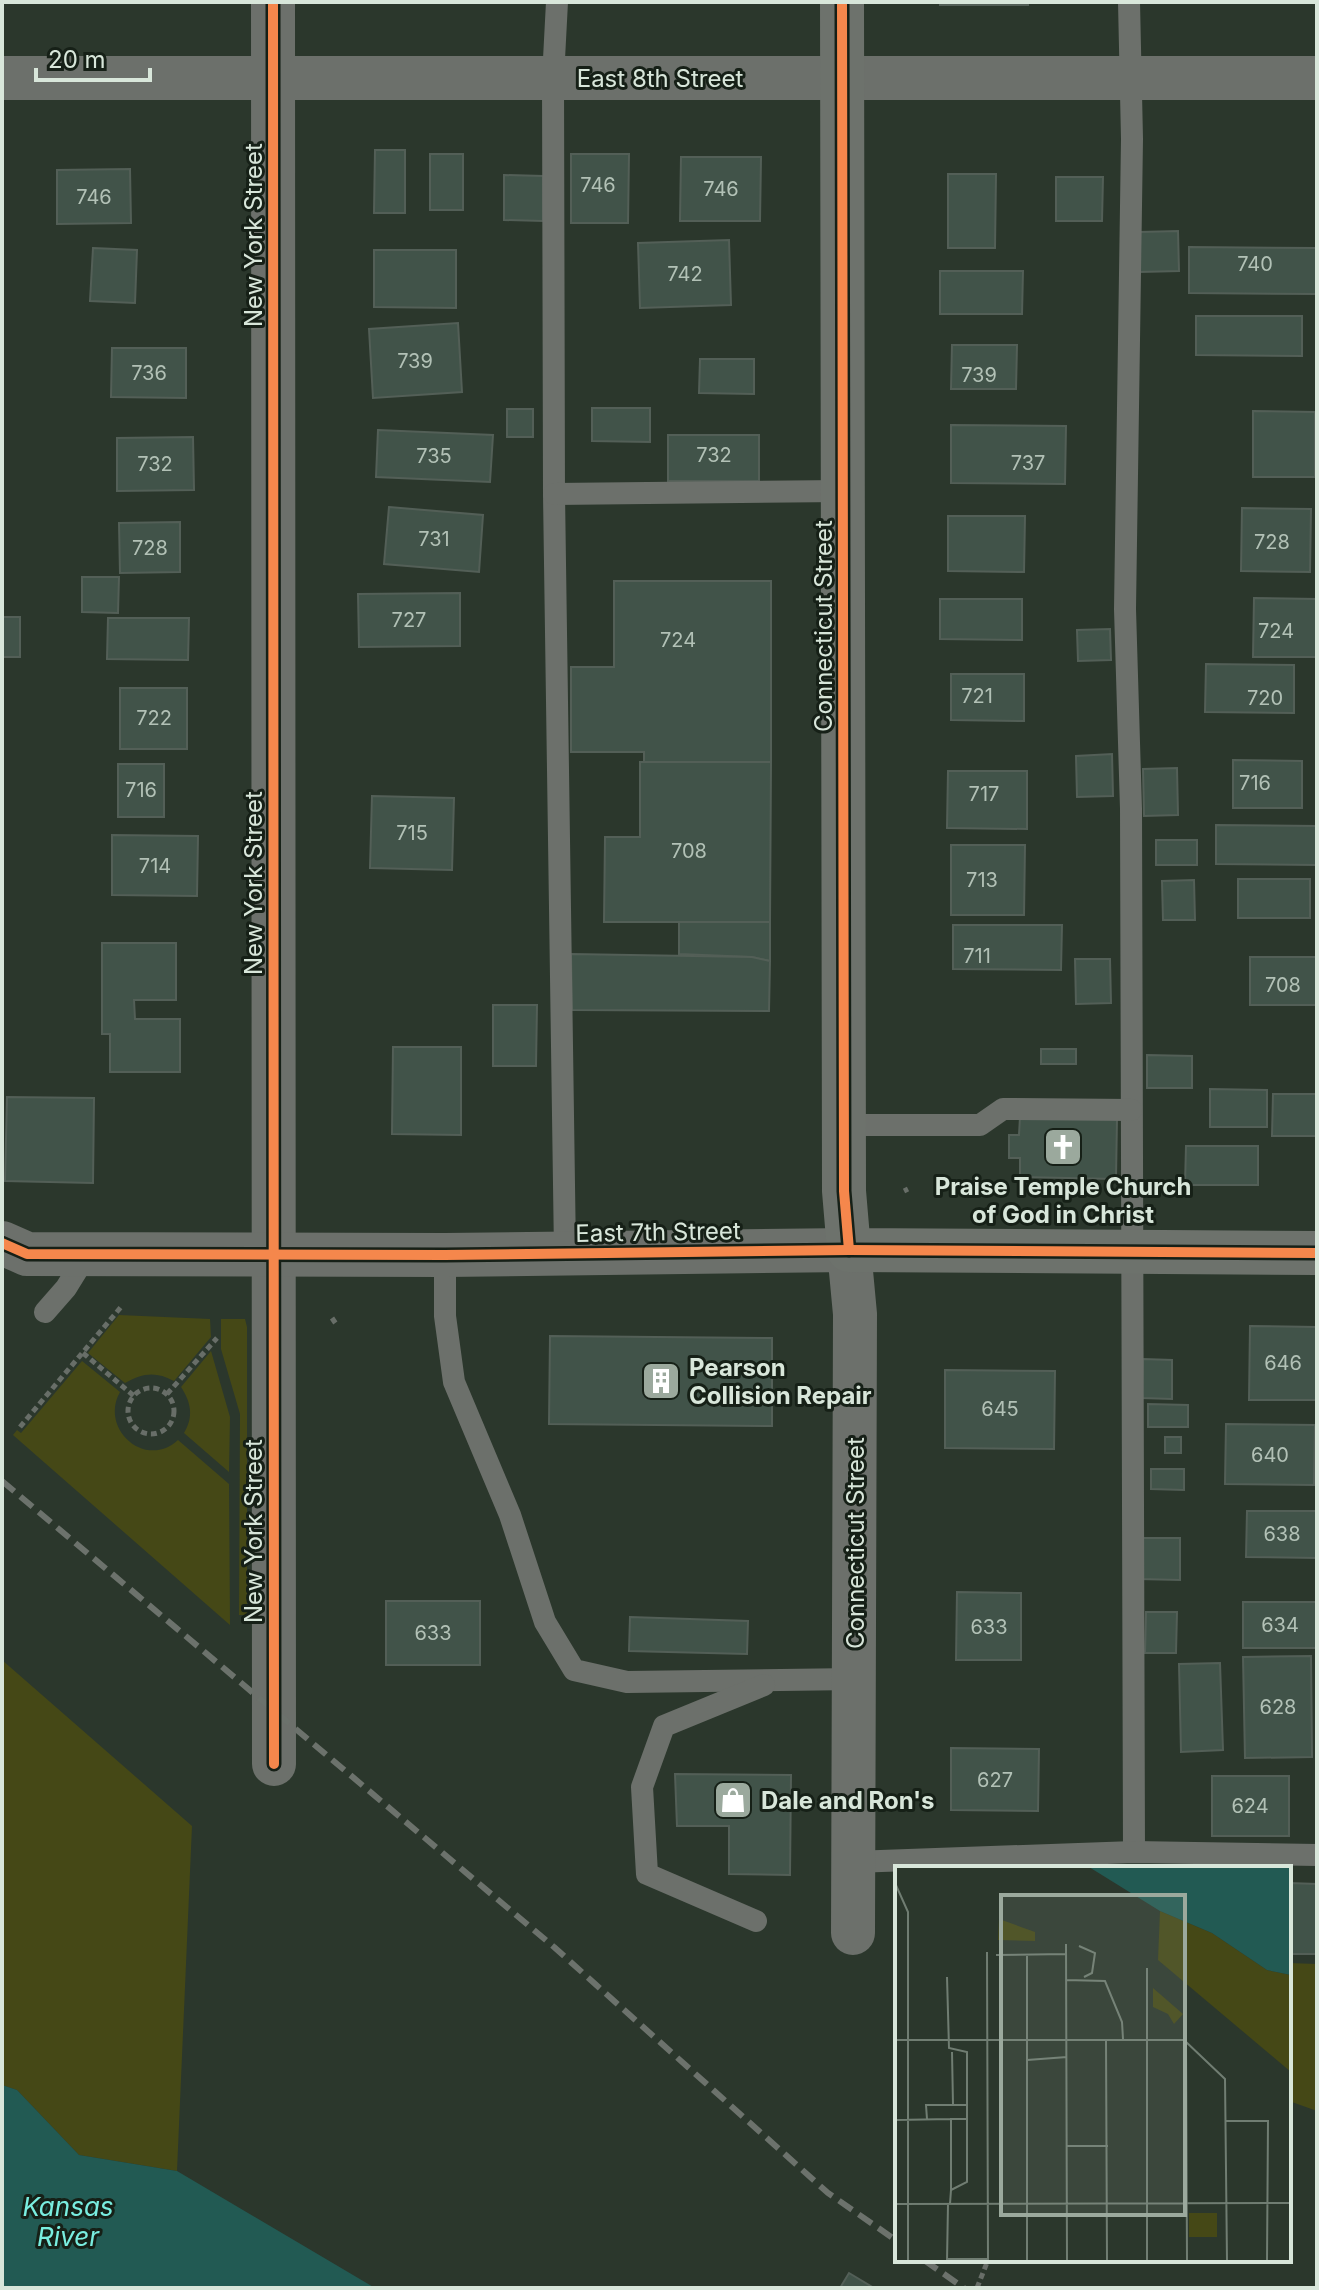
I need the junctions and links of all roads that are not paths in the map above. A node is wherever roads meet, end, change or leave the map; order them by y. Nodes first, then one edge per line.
1 (273, 2) edge
2 (557, 2) edge
3 (842, 2) edge
4 (1129, 2) edge
5 (2, 78) edge
6 (273, 78) junction
7 (553, 78) junction
8 (1131, 78) junction
9 (1317, 78) edge
10 (842, 79) junction
11 (843, 491) junction
12 (554, 494) junction
13 (1131, 1110) junction
14 (844, 1125) junction
15 (2, 1243) edge
16 (849, 1250) junction
17 (1131, 1251) junction
18 (565, 1253) junction
19 (1317, 1253) edge
20 (87, 1254) junction
21 (273, 1254) junction
22 (445, 1255) junction
23 (45, 1312) dead end
24 (777, 1679) junction
25 (855, 1679) junction
26 (274, 1764) dead end
27 (1134, 1852) junction
28 (1317, 1855) edge
29 (853, 1862) junction
30 (756, 1921) dead end
31 (853, 1933) dead end

1 - 6 street, New York Street
2 - 7 lane
3 - 10 street, Connecticut Street
4 - 8 lane
5 - 6 street, East 8th Street
6 - 7 street, East 8th Street
6 - 21 street, New York Street
7 - 10 street, East 8th Street
7 - 12 lane
8 - 9 street, East 8th Street
8 - 10 street, East 8th Street
8 - 13 lane
10 - 11 street, Connecticut Street
11 - 12 lane
11 - 14 street, Connecticut Street
12 - 18 lane
13 - 14 lane
13 - 17 lane
14 - 16 street, Connecticut Street
15 - 20 street, East 7th Street
16 - 17 street, East 7th Street
16 - 18 street, East 7th Street
16 - 25 street, Connecticut Street
17 - 19 street, East 7th Street
17 - 27 lane
18 - 22 street, East 7th Street
20 - 21 street, East 7th Street
20 - 23 lane
21 - 22 street, East 7th Street
21 - 26 street, New York Street
22 - 24 lane
24 - 25 lane
24 - 30 lane
25 - 29 street, Connecticut Street
27 - 28 lane
27 - 29 lane
29 - 31 street, Connecticut Street

